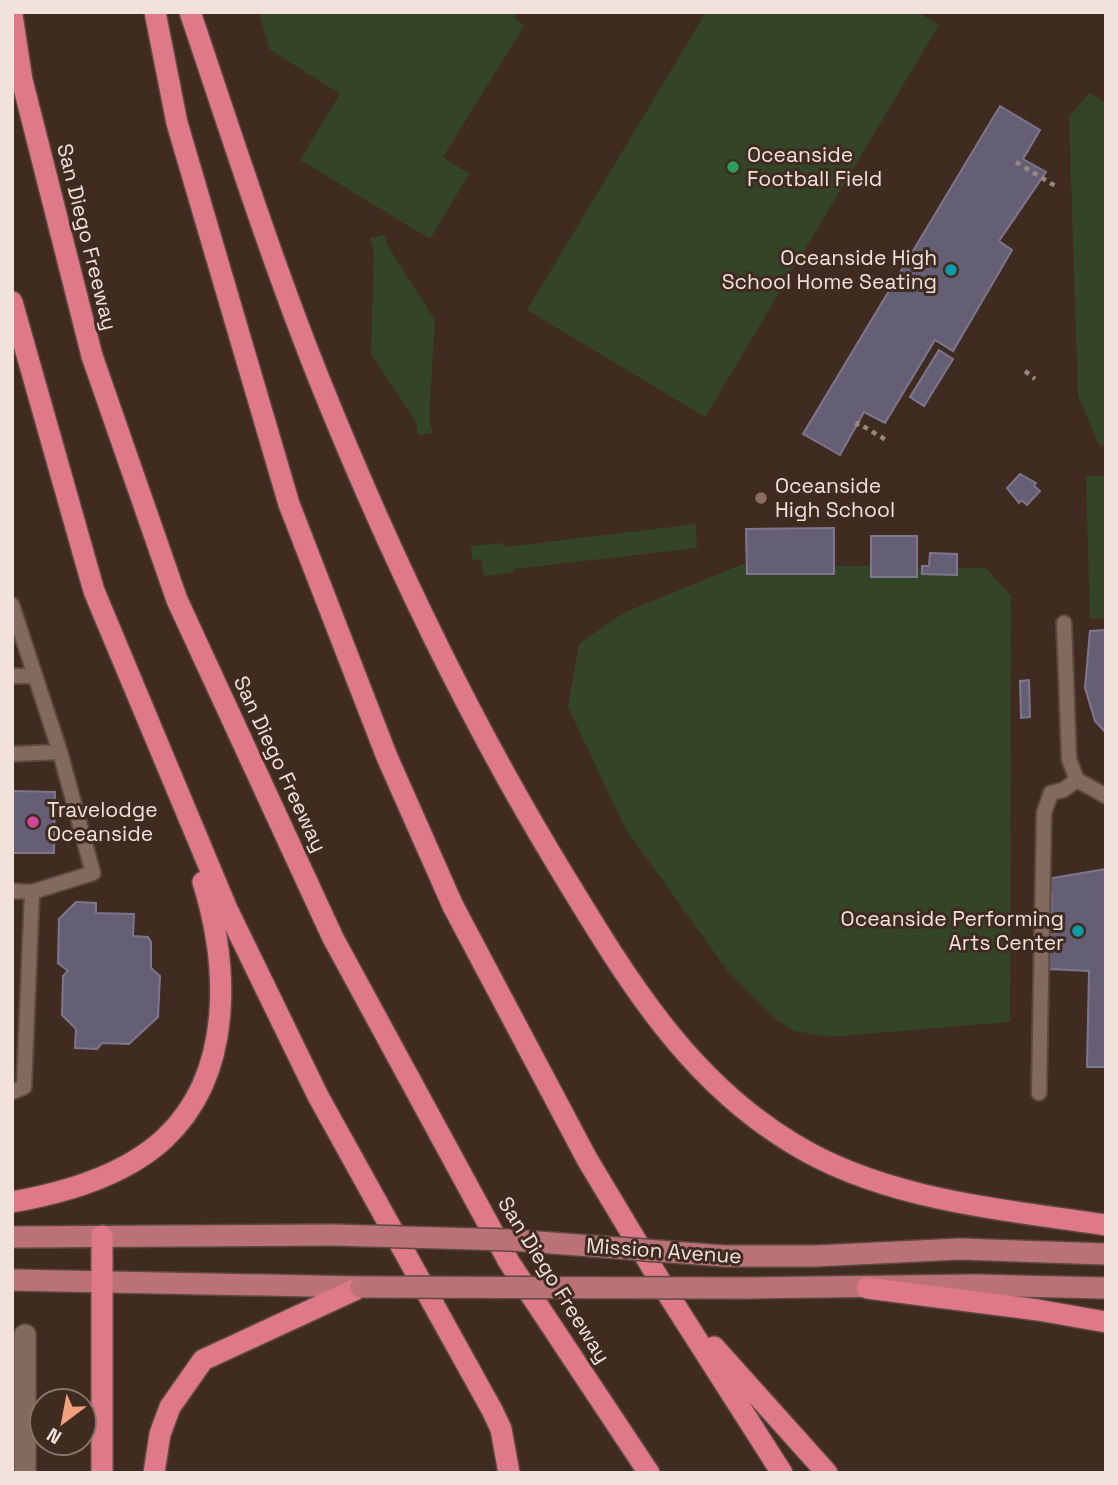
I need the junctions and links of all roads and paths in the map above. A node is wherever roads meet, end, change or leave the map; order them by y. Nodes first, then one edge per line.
1 (155, 12) edge
2 (190, 12) edge
3 (12, 15) edge
4 (1016, 162) dead end
5 (1057, 187) dead end
6 (12, 302) edge
7 (1025, 371) dead end
8 (1035, 379) dead end
9 (856, 426) dead end
10 (886, 440) dead end
11 (14, 614) edge
12 (1065, 623) dead end
13 (12, 676) edge
14 (35, 676) junction
15 (60, 752) junction
16 (12, 754) edge
17 (163, 757) junction
18 (1077, 780) junction
19 (1106, 796) edge
20 (12, 891) edge
21 (32, 892) junction
22 (12, 1092) edge
23 (1039, 1093) dead end
24 (12, 1202) edge
25 (1106, 1225) edge
26 (102, 1236) junction
27 (12, 1237) edge
28 (1106, 1254) edge
29 (12, 1280) edge
30 (102, 1280) junction
31 (361, 1287) junction
32 (867, 1288) junction
33 (1106, 1288) edge
34 (671, 1299) junction
35 (1106, 1322) edge
36 (24, 1335) dead end
37 (18, 1357) edge
38 (25, 1473) edge
39 (102, 1473) edge
40 (153, 1473) edge
41 (509, 1473) edge
42 (649, 1473) edge
43 (782, 1473) edge
44 (827, 1473) edge

1 - 34 highway
2 - 25 highway
3 - 42 highway, San Diego Freeway
4 - 5 path
6 - 17 highway
7 - 8 path
9 - 10 path
11 - 14 lane
12 - 18 lane
13 - 14 lane
14 - 15 lane
15 - 16 lane
15 - 21 lane
17 - 24 highway
17 - 41 highway
18 - 19 lane
18 - 23 lane
20 - 21 lane
21 - 22 lane
26 - 27 main road, Mission Avenue
26 - 28 main road, Mission Avenue, bridge
26 - 30 highway
29 - 30 main road, Mission Avenue
30 - 31 main road, Mission Avenue
30 - 39 highway
31 - 32 main road, Mission Avenue, bridge
31 - 40 highway
32 - 33 main road, Mission Avenue
32 - 35 highway
34 - 43 highway
34 - 44 highway
36 - 37 street
37 - 38 street

